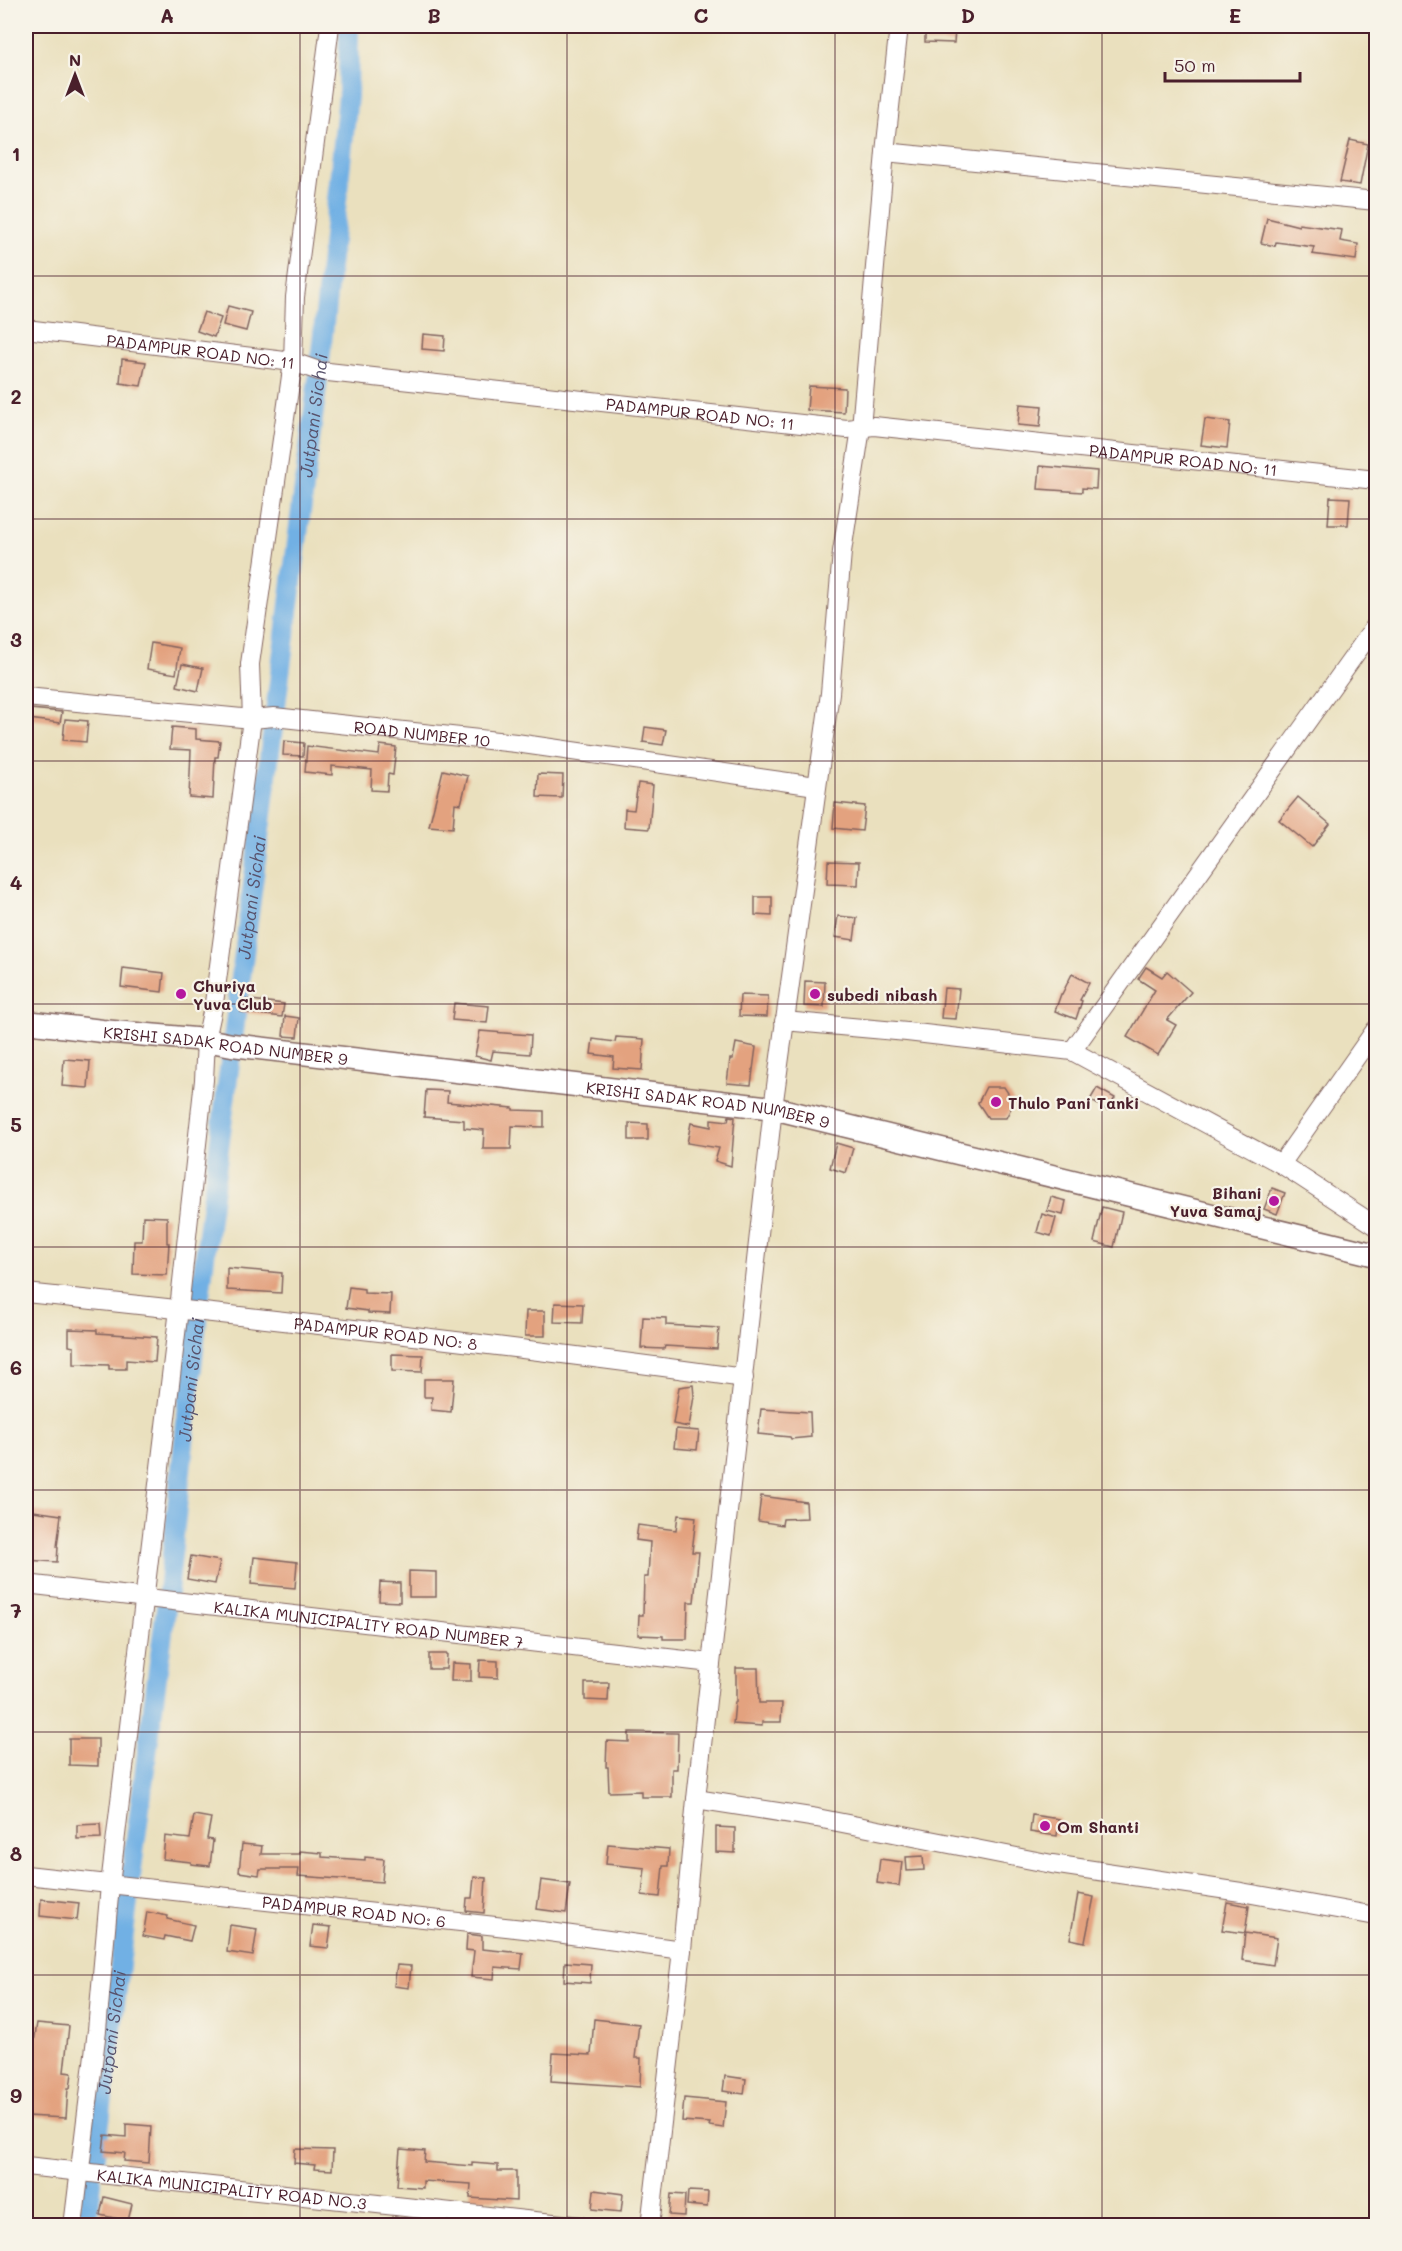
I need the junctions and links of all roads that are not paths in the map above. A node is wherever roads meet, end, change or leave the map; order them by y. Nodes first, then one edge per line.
1 (330, 26) edge
2 (899, 26) edge
3 (885, 152) junction
4 (1377, 201) edge
5 (26, 329) edge
6 (293, 362) junction
7 (861, 428) junction
8 (1377, 480) edge
9 (1377, 625) edge
10 (26, 697) edge
11 (252, 718) junction
12 (816, 786) junction
13 (784, 1021) junction
14 (26, 1022) edge
15 (1377, 1029) edge
16 (206, 1040) junction
17 (1072, 1051) junction
18 (773, 1108) junction
19 (1281, 1164) junction
20 (1377, 1226) edge
21 (1377, 1255) edge
22 (26, 1293) edge
23 (179, 1309) junction
24 (744, 1378) junction
25 (26, 1584) edge
26 (146, 1598) junction
27 (711, 1664) junction
28 (696, 1799) junction
29 (26, 1875) edge
30 (111, 1885) junction
31 (1377, 1916) edge
32 (682, 1950) junction
33 (26, 2166) edge
34 (79, 2172) junction
35 (73, 2226) edge
36 (581, 2226) edge
37 (650, 2226) edge

1 - 6 street
2 - 3 street
3 - 4 street
3 - 7 street
5 - 6 street, PADAMPUR ROAD NO: 11
6 - 7 street, PADAMPUR ROAD NO: 11
6 - 11 street
7 - 8 street, PADAMPUR ROAD NO: 11
7 - 12 street
9 - 17 street
10 - 11 street, ROAD NUMBER 10
11 - 12 street, ROAD NUMBER 10
11 - 16 street
12 - 13 street
13 - 17 street
13 - 18 street
14 - 16 street, KRISHI SADAK ROAD NUMBER 9
15 - 19 street
16 - 18 street, KRISHI SADAK ROAD NUMBER 9
16 - 23 street
17 - 19 street
18 - 21 street, KRISHI SADAK ROAD NUMBER 9
18 - 24 street
19 - 20 street
22 - 23 street, PADAMPUR ROAD NO: 8
23 - 24 street, PADAMPUR ROAD NO: 8
23 - 26 street
24 - 27 street
25 - 26 street, KALIKA MUNICIPALITY ROAD NUMBER 7
26 - 27 street, KALIKA MUNICIPALITY ROAD NUMBER 7
26 - 30 street
27 - 28 street
28 - 31 street
28 - 32 street
29 - 30 street, PADAMPUR ROAD NO: 6
30 - 32 street, PADAMPUR ROAD NO: 6
30 - 34 street
32 - 37 street
33 - 34 street, KALIKA MUNICIPALITY ROAD NO.3
34 - 35 street
34 - 36 street, KALIKA MUNICIPALITY ROAD NO.3

